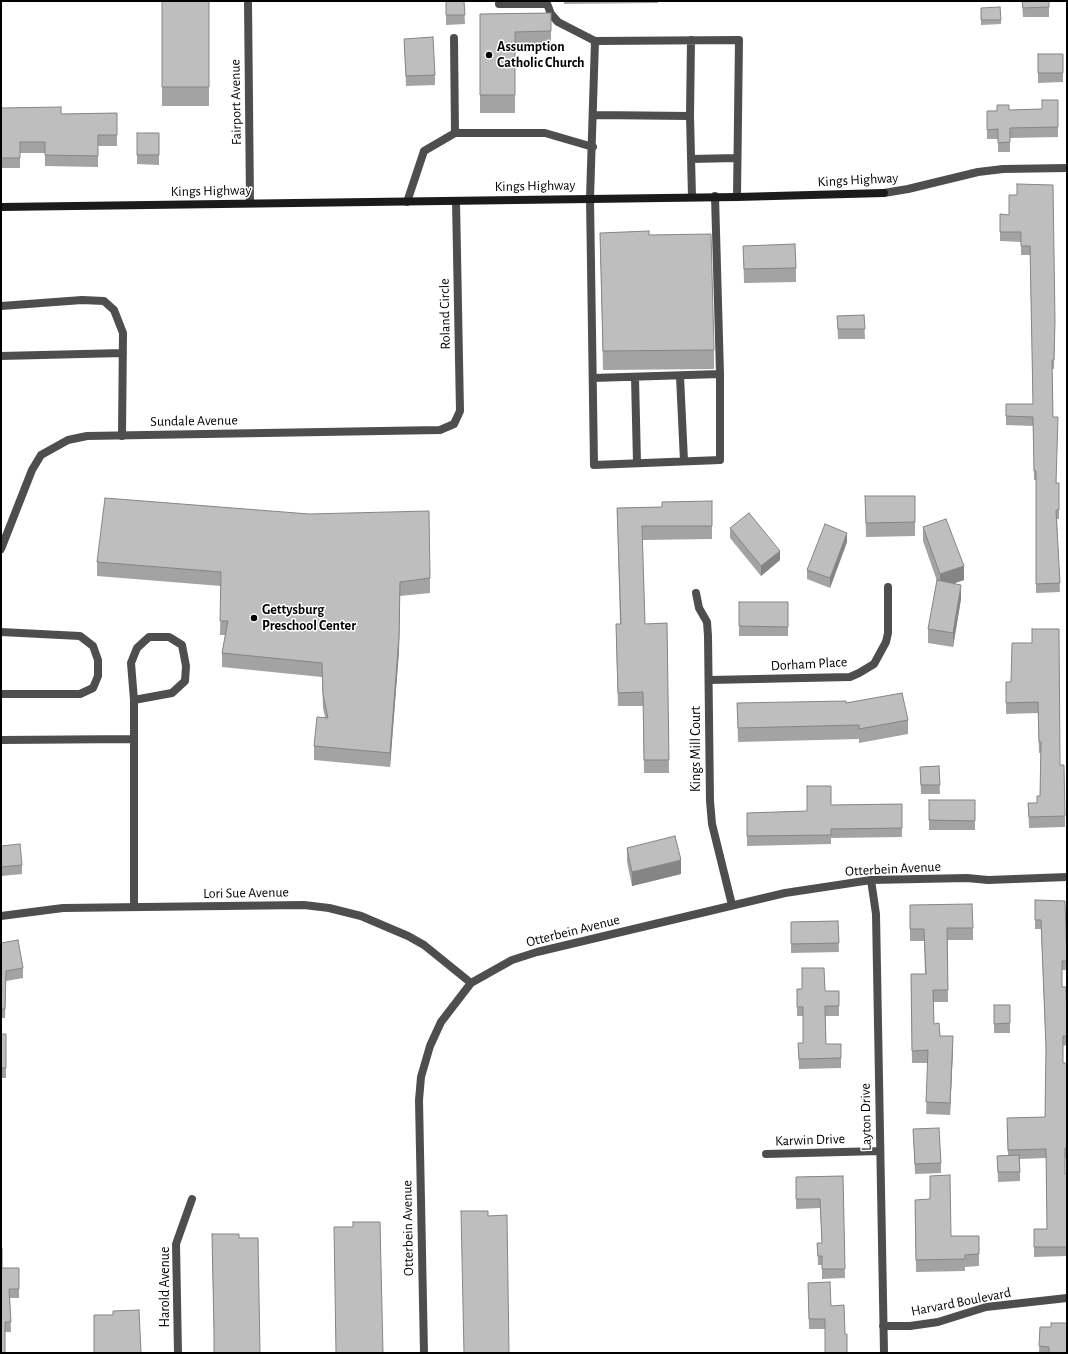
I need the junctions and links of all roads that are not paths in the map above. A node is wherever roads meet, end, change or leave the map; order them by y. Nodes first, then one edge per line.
1 (248, 1) edge
2 (499, 1) edge
3 (546, 2) edge
4 (454, 38) dead end
5 (691, 40) junction
6 (595, 41) junction
7 (594, 115) junction
8 (690, 116) junction
9 (455, 133) junction
10 (593, 147) junction
11 (737, 158) junction
12 (691, 159) junction
13 (1067, 168) edge
14 (715, 196) junction
15 (692, 197) junction
16 (737, 197) junction
17 (590, 198) junction
18 (456, 201) junction
19 (407, 202) junction
20 (250, 203) junction
21 (1, 207) edge
22 (1, 306) edge
23 (123, 353) junction
24 (1, 356) edge
25 (720, 374) junction
26 (680, 376) junction
27 (635, 377) junction
28 (593, 378) junction
29 (454, 424) joint
30 (122, 436) junction
31 (684, 461) junction
32 (637, 463) junction
33 (1, 549) edge
34 (888, 587) dead end
35 (696, 592) dead end
36 (1, 632) edge
37 (710, 680) junction
38 (1, 694) edge
39 (134, 700) junction
40 (134, 739) junction
41 (1, 740) edge
42 (1067, 877) edge
43 (871, 880) junction
44 (732, 905) junction
45 (134, 907) junction
46 (1, 916) edge
47 (471, 983) junction
48 (880, 1151) junction
49 (766, 1154) dead end
50 (192, 1199) dead end
51 (1067, 1298) edge
52 (883, 1326) junction
53 (178, 1353) edge
54 (424, 1353) edge
55 (884, 1353) edge

1 - 20 street, Fairport Avenue
2 - 3 street
3 - 6 street
4 - 9 street
5 - 6 street
5 - 8 street
5 - 11 street
6 - 7 street
7 - 8 street
7 - 10 street
8 - 12 street
9 - 10 street
9 - 19 street
10 - 17 street
11 - 12 street
11 - 16 street
12 - 15 street
13 - 16 street, Kings Highway
14 - 15 street, Kings Highway
14 - 16 street, Kings Highway
14 - 25 street
15 - 17 street, Kings Highway
17 - 18 street, Kings Highway
17 - 28 street
18 - 19 street, Kings Highway
18 - 29 street, Roland Circle
19 - 20 street, Kings Highway
20 - 21 street, Kings Highway
22 - 23 street
23 - 24 street
23 - 30 street
25 - 26 street
25 - 31 street
26 - 27 street
26 - 31 street
27 - 28 street
27 - 32 street
28 - 32 street
29 - 30 street, Sundale Avenue
30 - 33 street, Sundale Avenue
31 - 32 street
34 - 37 street, Dorham Place
35 - 37 street, Kings Mill Court
36 - 38 street
37 - 44 street, Kings Mill Court
39 - 39 street
39 - 40 street
40 - 41 street
40 - 45 street
42 - 43 street, Otterbein Avenue
43 - 44 street, Otterbein Avenue
43 - 48 street, Layton Drive
44 - 47 street, Otterbein Avenue
45 - 46 street, Lori Sue Avenue
45 - 47 street, Lori Sue Avenue
47 - 54 street, Otterbein Avenue
48 - 49 street, Karwin Drive
48 - 52 street, Layton Drive
50 - 53 street, Harold Avenue
51 - 52 street, Harvard Boulevard
52 - 55 street, Layton Drive

